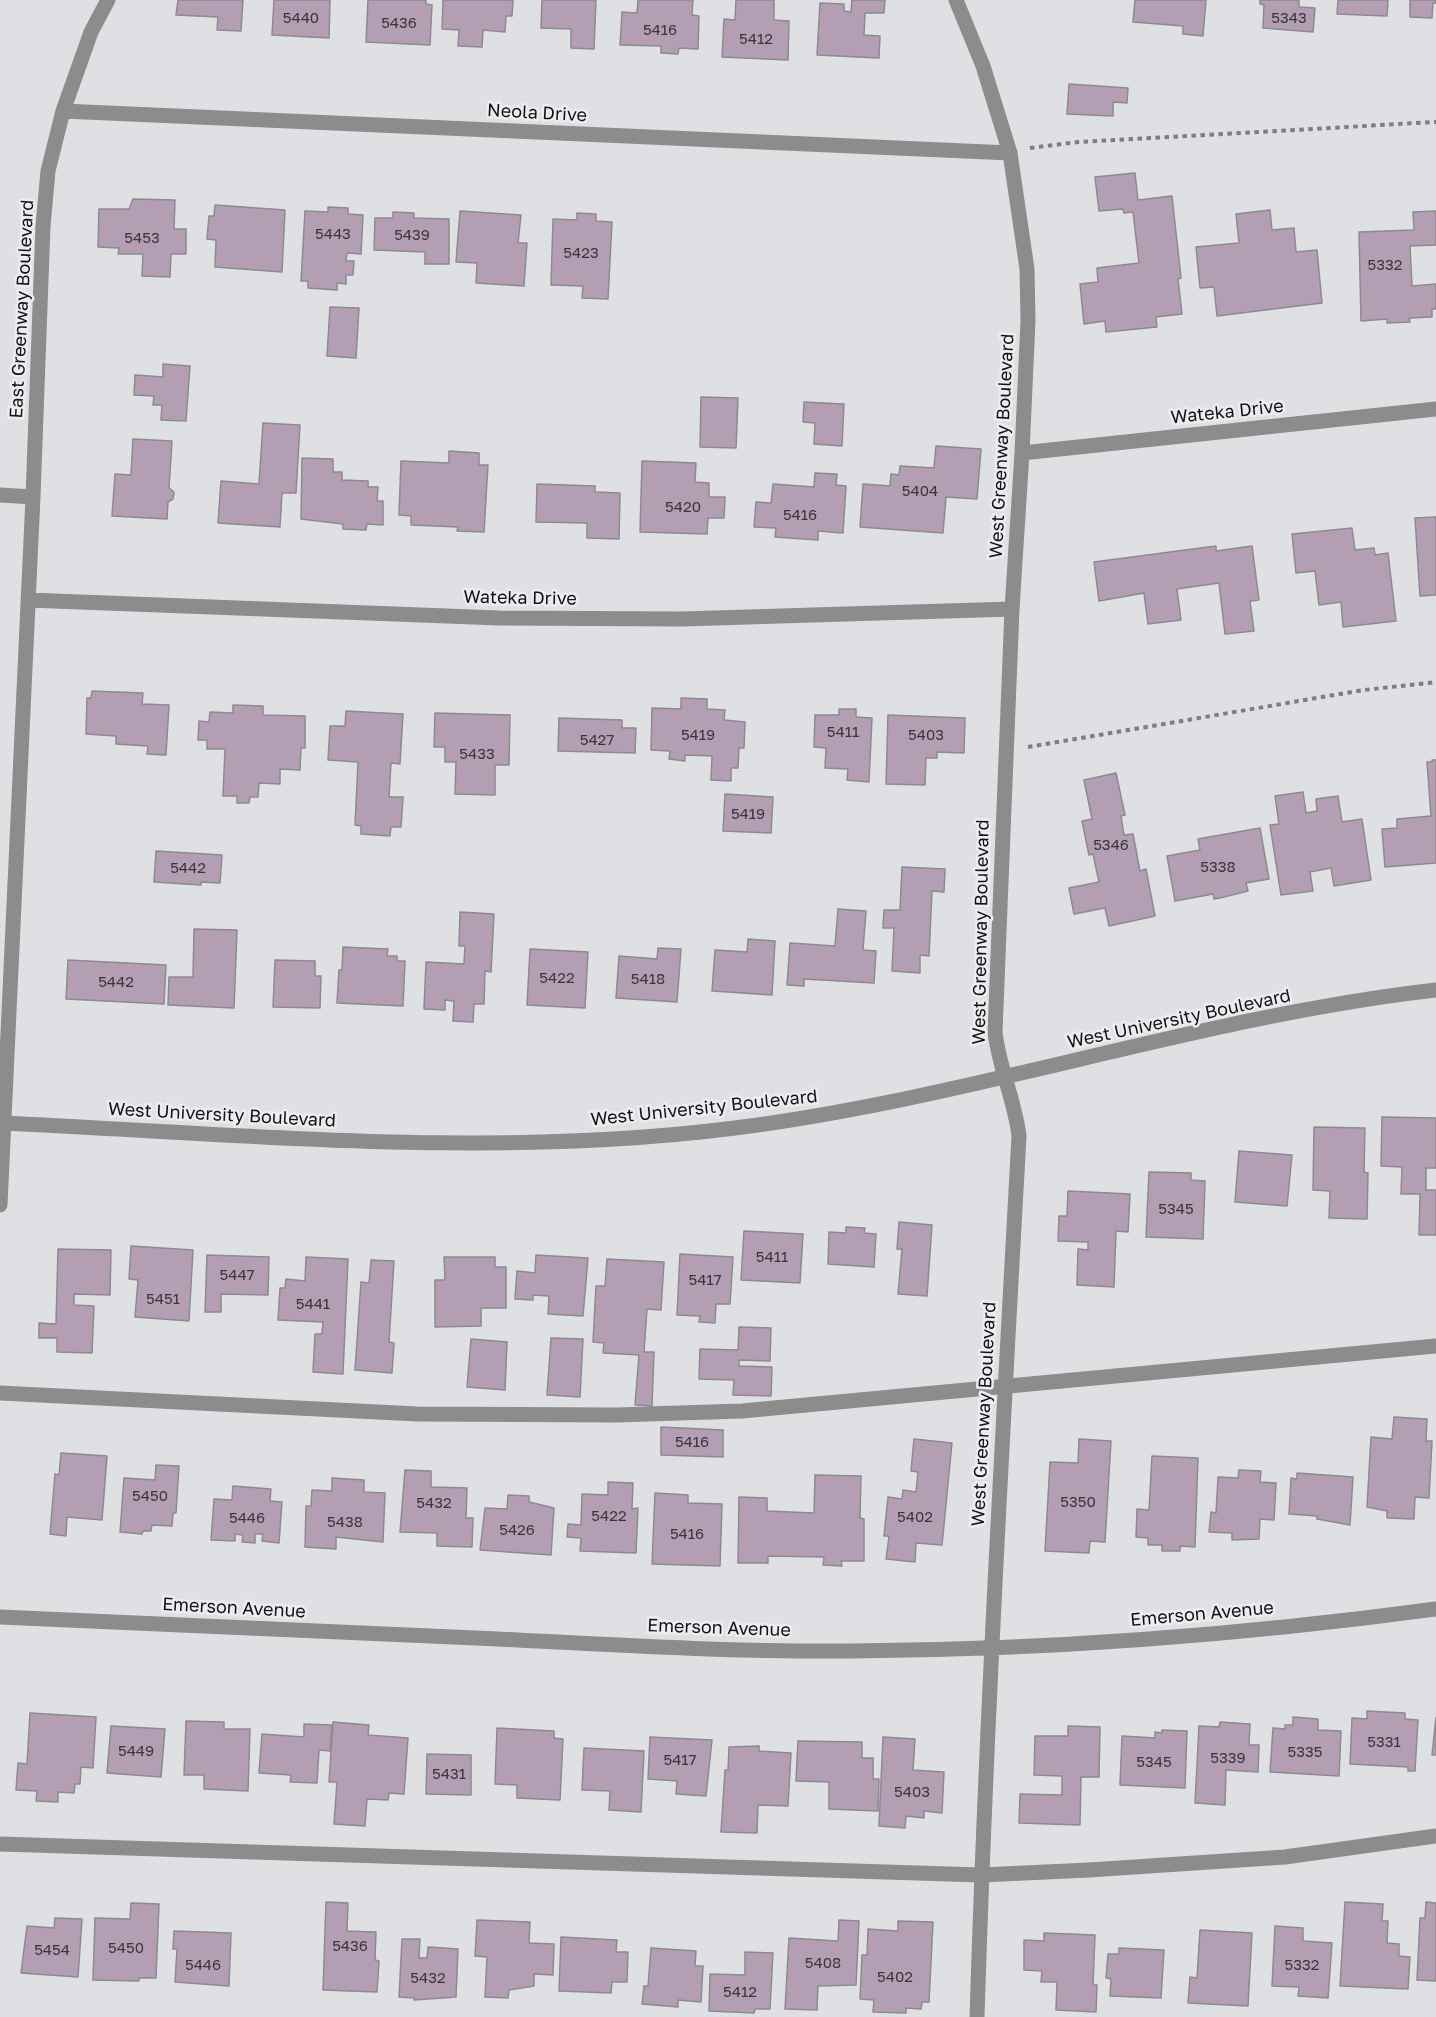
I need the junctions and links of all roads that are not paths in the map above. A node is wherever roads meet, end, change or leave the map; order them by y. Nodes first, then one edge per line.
1 (108, 0) edge
2 (956, 0) edge
3 (63, 111) junction
4 (1010, 153) junction
5 (1436, 409) edge
6 (1022, 453) junction
7 (0, 495) edge
8 (33, 496) junction
9 (27, 600) junction
10 (1012, 609) junction
11 (1436, 990) edge
12 (1005, 1078) junction
13 (2, 1123) edge
14 (0, 1205) edge
15 (1436, 1346) edge
16 (1005, 1386) junction
17 (0, 1393) edge
18 (1436, 1609) edge
19 (0, 1617) edge
20 (992, 1648) junction
21 (1436, 1836) edge
22 (0, 1844) edge
23 (981, 1875) junction
24 (977, 2017) edge

1 - 3 street, East Greenway Boulevard
2 - 4 street, West Greenway Boulevard
3 - 4 street, Neola Drive
3 - 8 street, East Greenway Boulevard
4 - 6 street, West Greenway Boulevard
5 - 6 street, Wateka Drive
6 - 10 street, West Greenway Boulevard
7 - 8 street
8 - 9 street, East Greenway Boulevard
9 - 10 street, Wateka Drive
9 - 13 street, East Greenway Boulevard
10 - 12 street, West Greenway Boulevard
11 - 12 street, West University Boulevard
12 - 13 street, West University Boulevard
12 - 16 street, West Greenway Boulevard
13 - 14 street, East Greenway Boulevard
15 - 16 street
16 - 17 street
16 - 20 street, West Greenway Boulevard
18 - 20 street, Emerson Avenue
19 - 20 street, Emerson Avenue
20 - 23 street, West Greenway Boulevard
21 - 23 street
22 - 23 street
23 - 24 street, West Greenway Boulevard

